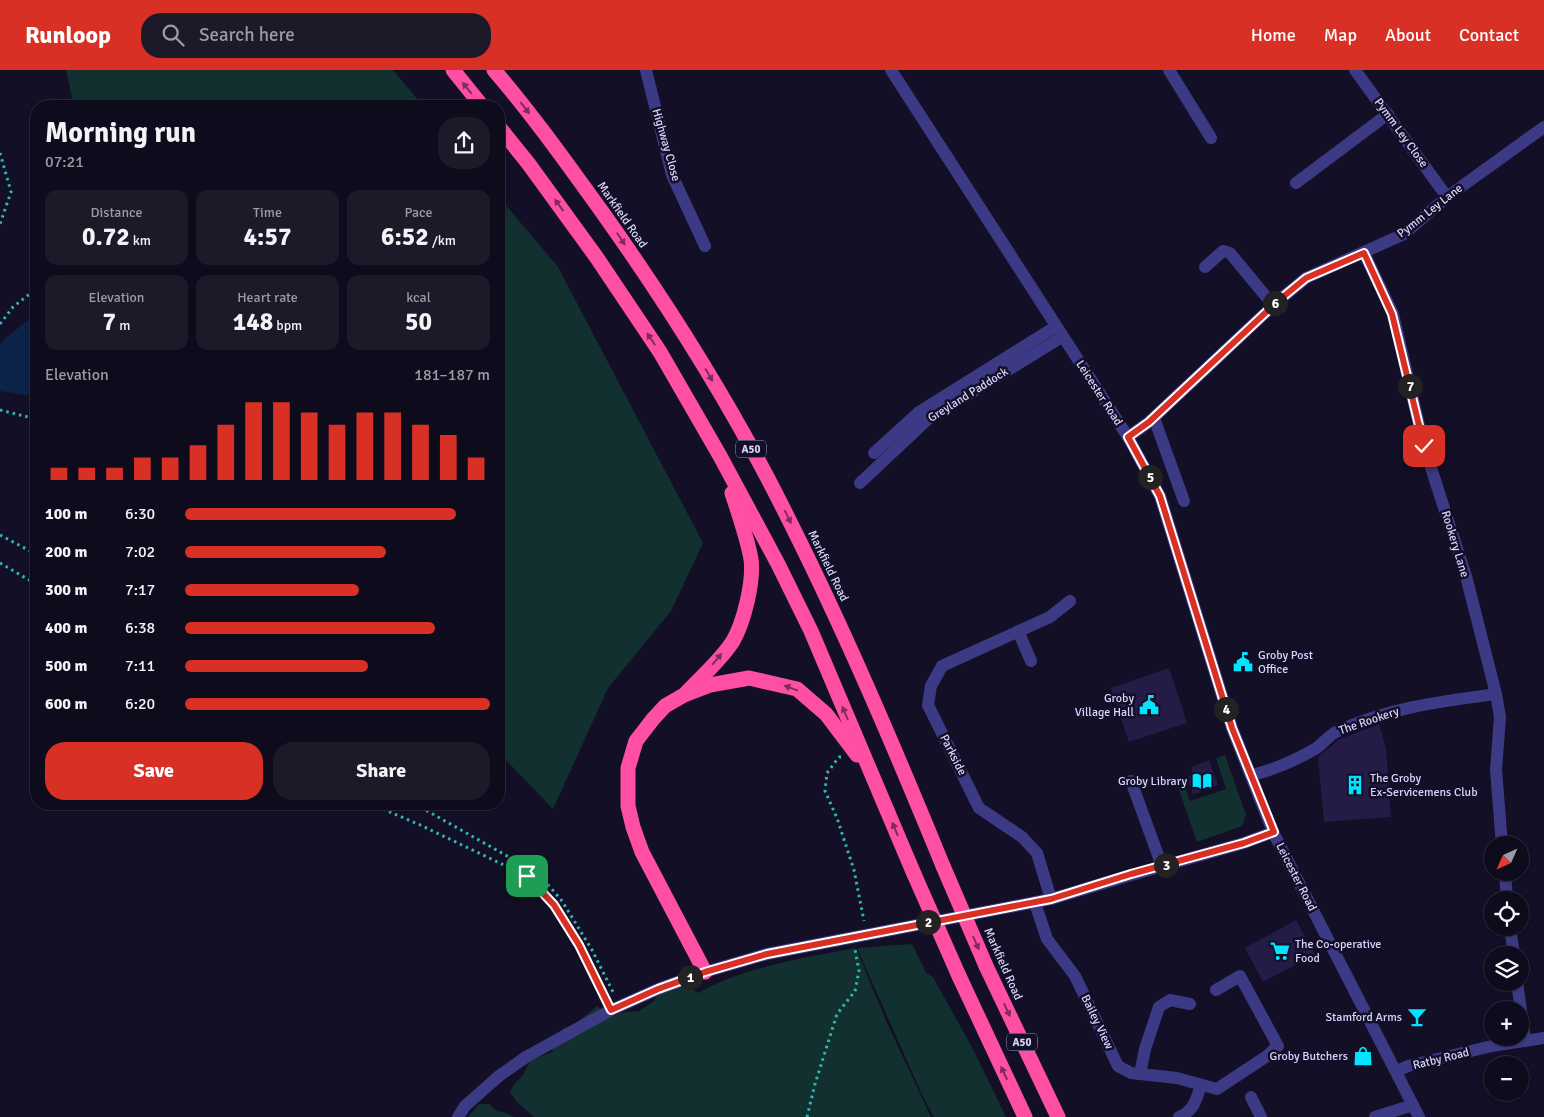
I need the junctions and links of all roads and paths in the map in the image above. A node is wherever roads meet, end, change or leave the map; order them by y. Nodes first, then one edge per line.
1 (453, 70) edge
2 (494, 70) edge
3 (646, 70) edge
4 (890, 70) edge
5 (1168, 70) edge
6 (1355, 70) edge
7 (477, 100) edge
8 (1388, 114) junction
9 (1544, 127) edge
10 (505, 134) edge
11 (1211, 138) dead end
12 (0, 153) edge
13 (1296, 183) dead end
14 (1447, 197) junction
15 (0, 224) edge
16 (705, 246) dead end
17 (1364, 253) junction
18 (1205, 267) dead end
19 (30, 294) edge
20 (1273, 305) junction
21 (0, 324) edge
22 (1059, 332) junction
23 (0, 410) edge
24 (30, 418) edge
25 (1154, 418) junction
26 (1128, 437) junction
27 (874, 453) dead end
28 (720, 456) junction
29 (860, 483) dead end
30 (1184, 501) dead end
31 (0, 534) edge
32 (30, 551) edge
33 (0, 563) edge
34 (30, 580) edge
35 (1070, 601) dead end
36 (1018, 631) junction
37 (1031, 661) dead end
38 (684, 694) junction
39 (1496, 694) junction
40 (847, 761) dead end
41 (871, 774) junction
42 (1252, 775) junction
43 (1131, 781) dead end
44 (385, 810) edge
45 (426, 810) edge
46 (1274, 832) junction
47 (1501, 836) edge
48 (1162, 866) junction
49 (1051, 899) junction
50 (1035, 903) junction
51 (867, 934) junction
52 (852, 937) junction
53 (705, 972) junction
54 (1216, 990) dead end
55 (1190, 1004) dead end
56 (615, 1008) junction
57 (1544, 1038) edge
58 (1529, 1040) edge
59 (1492, 1046) edge
60 (1397, 1071) junction
61 (1140, 1074) junction
62 (1201, 1085) junction
63 (1251, 1097) dead end
64 (1413, 1105) junction
65 (458, 1117) edge
66 (808, 1117) edge
67 (1025, 1117) edge
68 (1058, 1117) edge
69 (1179, 1117) edge
70 (1261, 1117) edge
71 (1375, 1117) edge
72 (1419, 1117) edge

7 -> 1 highway
2 -> 68 highway, Markfield Road / A50, bridge
3 - 16 street, Highway Close
4 - 22 street, Leicester Road
5 - 11 street
6 - 8 street, Pymm Ley Close
8 - 13 street
8 - 14 street, Pymm Ley Close
9 - 14 street, Pymm Ley Lane
28 -> 10 highway, A50
12 - 15 path
14 - 17 street, Pymm Ley Lane
17 - 20 street, Pymm Ley Lane
17 - 39 street, Rookery Lane
18 - 20 street
19 - 21 path
20 - 25 street, Pymm Ley Lane
22 - 26 street, Leicester Road
22 - 27 street
22 - 29 street, Greyland Paddock
23 - 24 path
25 - 26 street, Pymm Ley Lane
25 - 30 street
26 - 42 street, Leicester Road
38 -> 28 highway
41 -> 28 highway, A50
31 - 32 path
33 - 34 path
35 - 36 street, Parkside
36 - 37 street
36 - 49 street, Parkside
41 -> 38 highway
38 - 53 highway
39 - 42 street, The Rookery
39 - 47 street, Rookery Lane
40 - 51 path
67 -> 41 highway, A50, bridge
42 - 46 street, Leicester Road
43 - 48 street
44 - 56 path
45 - 56 path
46 - 48 street
46 - 60 street, Leicester Road
48 - 49 street
49 - 50 street
50 - 51 street
50 - 61 street, Bailey View
51 - 52 street
52 - 53 street
52 - 66 path
53 - 56 street
54 - 62 street, Bailey View
55 - 61 street
56 - 65 street
57 - 58 street, Ratby Road
59 - 60 street, Ratby Road
60 - 64 street
61 - 62 street, Bailey View
62 - 69 street
63 - 70 street
64 - 71 street
64 - 72 street

